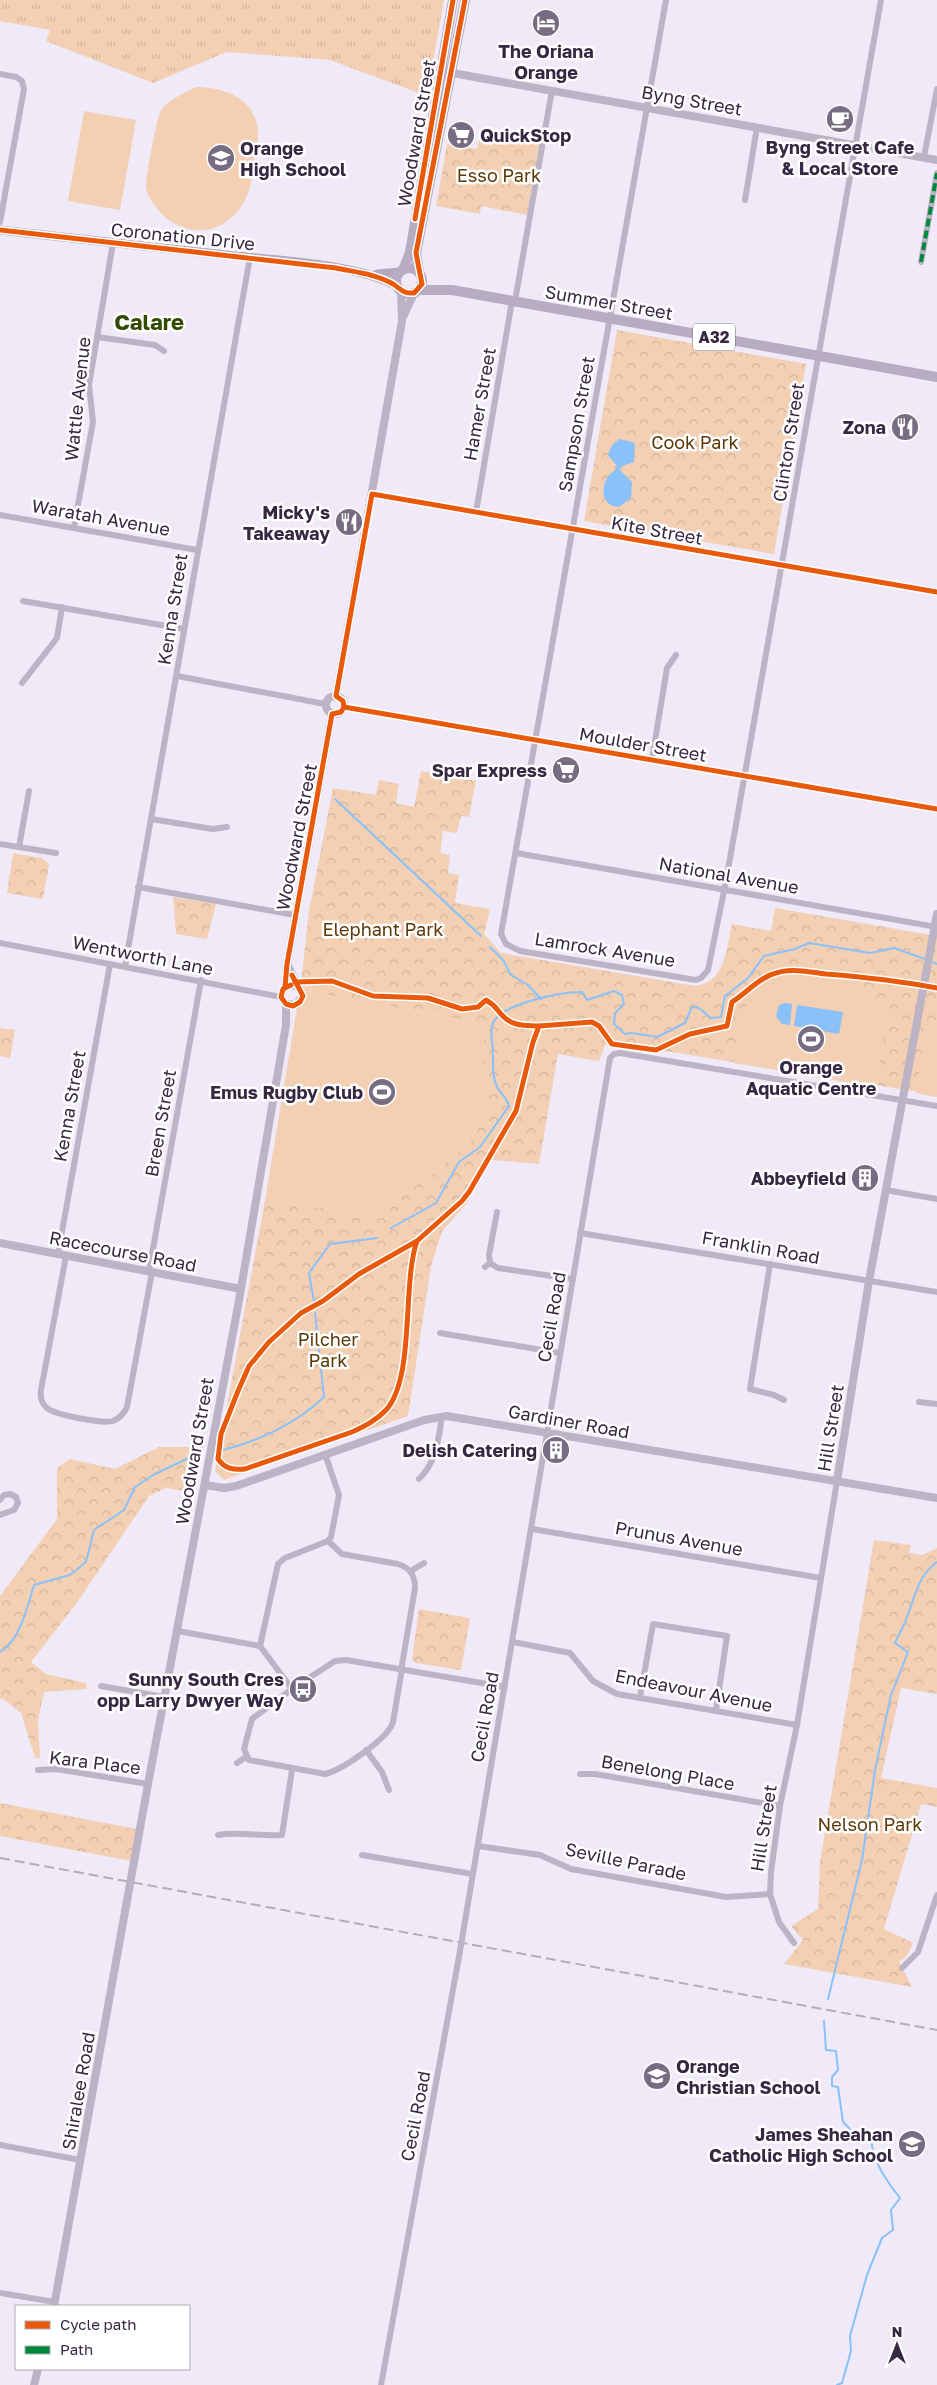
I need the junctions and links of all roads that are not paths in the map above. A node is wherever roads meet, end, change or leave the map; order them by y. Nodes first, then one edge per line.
1 (454, 0) edge
2 (465, 0) edge
3 (666, 0) edge
4 (881, 0) edge
5 (441, 71) junction
6 (452, 73) junction
7 (0, 74) edge
8 (937, 89) edge
9 (552, 90) junction
10 (647, 107) junction
11 (757, 127) junction
12 (855, 145) junction
13 (924, 157) junction
14 (937, 160) edge
15 (937, 173) edge
16 (745, 200) dead end
17 (0, 229) edge
18 (113, 243) junction
19 (250, 257) junction
20 (921, 262) dead end
21 (401, 271) junction
22 (362, 273) junction
23 (420, 275) junction
24 (400, 289) junction
25 (452, 290) junction
26 (416, 291) junction
27 (513, 301) junction
28 (608, 318) junction
29 (402, 321) junction
30 (97, 337) junction
31 (164, 351) dead end
32 (818, 355) junction
33 (937, 377) edge
34 (372, 494) junction
35 (476, 512) junction
36 (0, 515) edge
37 (74, 528) junction
38 (573, 529) junction
39 (197, 550) junction
40 (783, 566) junction
41 (937, 592) edge
42 (23, 601) dead end
43 (62, 607) junction
44 (184, 629) junction
45 (676, 655) dead end
46 (176, 676) junction
47 (22, 683) dead end
48 (336, 696) junction
49 (325, 704) junction
50 (344, 707) junction
51 (332, 714) junction
52 (535, 740) junction
53 (652, 759) junction
54 (744, 775) junction
55 (29, 791) dead end
56 (937, 809) edge
57 (151, 819) junction
58 (227, 826) dead end
59 (0, 844) edge
60 (20, 847) junction
61 (56, 853) dead end
62 (516, 853) junction
63 (138, 888) junction
64 (725, 889) junction
65 (937, 914) edge
66 (295, 915) junction
67 (936, 927) edge
68 (0, 943) edge
69 (110, 964) junction
70 (287, 964) junction
71 (124, 966) junction
72 (200, 980) junction
73 (298, 986) junction
74 (285, 987) junction
75 (281, 997) junction
76 (286, 1004) junction
77 (296, 1005) junction
78 (286, 1025) junction
79 (902, 1100) junction
80 (937, 1106) edge
81 (886, 1190) junction
82 (937, 1199) edge
83 (497, 1212) dead end
84 (580, 1234) junction
85 (0, 1243) edge
86 (62, 1255) junction
87 (770, 1264) junction
88 (150, 1271) junction
89 (572, 1280) junction
90 (869, 1281) junction
91 (241, 1289) junction
92 (937, 1292) edge
93 (440, 1333) dead end
94 (560, 1353) junction
95 (784, 1400) dead end
96 (919, 1402) dead end
97 (937, 1404) edge
98 (442, 1416) junction
99 (547, 1433) junction
100 (325, 1454) junction
101 (419, 1479) dead end
102 (837, 1481) junction
103 (205, 1485) junction
104 (937, 1498) edge
105 (0, 1500) edge
106 (0, 1515) edge
107 (532, 1529) junction
108 (328, 1541) junction
109 (424, 1563) dead end
110 (411, 1571) junction
111 (821, 1578) junction
112 (178, 1631) junction
113 (513, 1642) junction
114 (260, 1646) junction
115 (402, 1669) junction
116 (101, 1686) dead end
117 (504, 1687) junction
118 (292, 1689) junction
119 (164, 1697) junction
120 (640, 1697) junction
121 (716, 1710) junction
122 (797, 1725) junction
123 (366, 1750) junction
124 (246, 1757) junction
125 (237, 1763) dead end
126 (38, 1770) dead end
127 (292, 1770) junction
128 (580, 1774) dead end
129 (148, 1784) junction
130 (389, 1790) dead end
131 (780, 1806) junction
132 (218, 1835) dead end
133 (478, 1846) junction
134 (362, 1855) dead end
135 (472, 1874) junction
136 (131, 1882) joint
137 (770, 1894) junction
138 (937, 1895) edge
139 (929, 1922) junction
140 (937, 1924) edge
141 (794, 1942) dead end
142 (902, 1968) dead end
143 (0, 2146) edge
144 (80, 2160) junction
145 (0, 2293) edge
146 (54, 2304) edge
147 (38, 2370) edge
148 (34, 2385) edge
149 (381, 2385) edge

1 - 5 highway, Woodward Street
2 - 6 highway, Woodward Street
3 - 10 street, Sampson Street
4 - 12 street, Clinton Street
5 - 6 street, Byng Street
5 - 21 highway, Woodward Street
6 - 9 street, Byng Street
6 - 23 highway, Woodward Street
7 - 17 street
8 - 13 street
9 - 10 street, Byng Street
9 - 27 street, Hamer Street
10 - 11 street, Byng Street
10 - 28 street, Sampson Street
11 - 12 street, Byng Street
11 - 16 street
12 - 13 street, Byng Street
12 - 32 street, Clinton Street
13 - 14 street, Byng Street
15 - 20 street
17 - 18 main road, Coronation Drive
18 - 19 main road, Coronation Drive
18 - 30 street, Wattle Avenue
19 - 22 main road, Coronation Drive
19 - 39 street, Kenna Street
21 - 22 main road, Coronation Drive
21 - 23 highway, A32
21 - 24 highway
22 - 24 main road, Coronation Drive
23 - 25 highway, Summer Street / A32
23 - 26 highway
24 - 26 highway, A32
24 - 29 street
25 - 26 highway, Summer Street / A32
25 - 27 highway, Summer Street / A32
26 - 29 street
27 - 28 highway, Summer Street / A32
27 - 35 street, Hamer Street
28 - 32 highway, Summer Street / A32
28 - 38 street, Sampson Street
29 - 34 street
30 - 31 street
30 - 37 street, Wattle Avenue
32 - 33 highway, Summer Street / A32
32 - 40 street, Clinton Street
34 - 35 street, Kite Street
34 - 48 street
35 - 38 street, Kite Street
36 - 37 street, Waratah Avenue
37 - 39 street, Waratah Avenue
38 - 40 street, Kite Street
38 - 52 street, Sampson Street
39 - 44 street, Kenna Street
40 - 41 street, Kite Street
40 - 54 street, Clinton Street
42 - 43 street
43 - 44 street
43 - 47 street
44 - 46 street, Kenna Street
45 - 53 street
46 - 49 street
46 - 57 street, Kenna Street
48 - 49 street
48 - 50 street
49 - 51 street
50 - 51 street
50 - 52 street, Moulder Street
51 - 66 street, Woodward Street
52 - 53 street, Moulder Street
52 - 62 street, Sampson Street
53 - 54 street, Moulder Street
54 - 56 street, Moulder Street
54 - 64 street, Clinton Street
55 - 60 street
57 - 58 street
57 - 63 street, Kenna Street
59 - 60 street
60 - 61 street
62 - 64 street, National Avenue
62 - 64 street, Lamrock Avenue
63 - 66 street
63 - 71 street, Kenna Street
64 - 67 street, National Avenue
65 - 67 street, Hill Street
66 - 70 street, Woodward Street
67 - 79 street, Hill Street
68 - 69 street, Wentworth Lane
69 - 71 street, Wentworth Lane
69 - 86 street, Kenna Street
70 - 73 street
70 - 74 street, Woodward Street
71 - 72 street, Wentworth Lane
72 - 75 street, Wentworth Lane
72 - 88 street, Breen Street
73 - 74 street
73 - 77 street
74 - 75 street
75 - 76 street
76 - 77 street
76 - 78 street, Woodward Street
77 - 78 street, Woodward Street
78 - 91 street, Woodward Street
79 - 80 street
79 - 81 street, Hill Street
79 - 84 street, Cecil Road
81 - 82 street
81 - 90 street, Hill Street
83 - 89 street
84 - 87 street, Franklin Road
84 - 89 street, Cecil Road
85 - 86 street, Racecourse Road
86 - 88 street, Racecourse Road
86 - 88 street, Kenna Street
87 - 90 street, Franklin Road
87 - 95 street
88 - 91 street, Racecourse Road
89 - 94 street, Cecil Road
90 - 92 street, Franklin Road
90 - 102 street, Hill Street
91 - 103 street, Woodward Street
93 - 94 street
94 - 99 street, Cecil Road
96 - 97 street
98 - 99 street, Gardiner Road
98 - 100 street, Gardiner Road
98 - 101 street
99 - 102 street, Gardiner Road
99 - 107 street, Cecil Road
100 - 103 street, Gardiner Road
100 - 108 street
102 - 104 street, Gardiner Road
102 - 111 street, Hill Street
103 - 112 street, Woodward Street
105 - 106 street
107 - 111 street, Prunus Avenue
107 - 113 street, Cecil Road
108 - 110 street
108 - 114 street
109 - 110 street
110 - 115 street
111 - 122 street, Hill Street
112 - 114 street
112 - 119 street, Woodward Street
113 - 117 street, Cecil Road
113 - 120 street, Endeavour Avenue
114 - 118 street
115 - 117 street
115 - 118 street
115 - 123 street
116 - 119 street
117 - 133 street, Cecil Road
118 - 124 street
119 - 129 street, Woodward Street
120 - 121 street, Endeavour Avenue
120 - 121 street
121 - 122 street, Endeavour Avenue
122 - 131 street, Hill Street
123 - 127 street
123 - 130 street
124 - 125 street
124 - 127 street
126 - 129 street, Kara Place
127 - 132 street
128 - 131 street, Benelong Place
129 - 136 street, Woodward Street
131 - 137 street, Hill Street
133 - 135 street, Cecil Road
133 - 137 street, Seville Parade
134 - 135 street
135 - 149 street, Cecil Road, bridge
136 - 144 street, Shiralee Road
137 - 141 street, Hill Street
138 - 139 street
139 - 140 street
139 - 142 street
143 - 144 street
144 - 146 street, Shiralee Road
145 - 146 street
147 - 148 street

